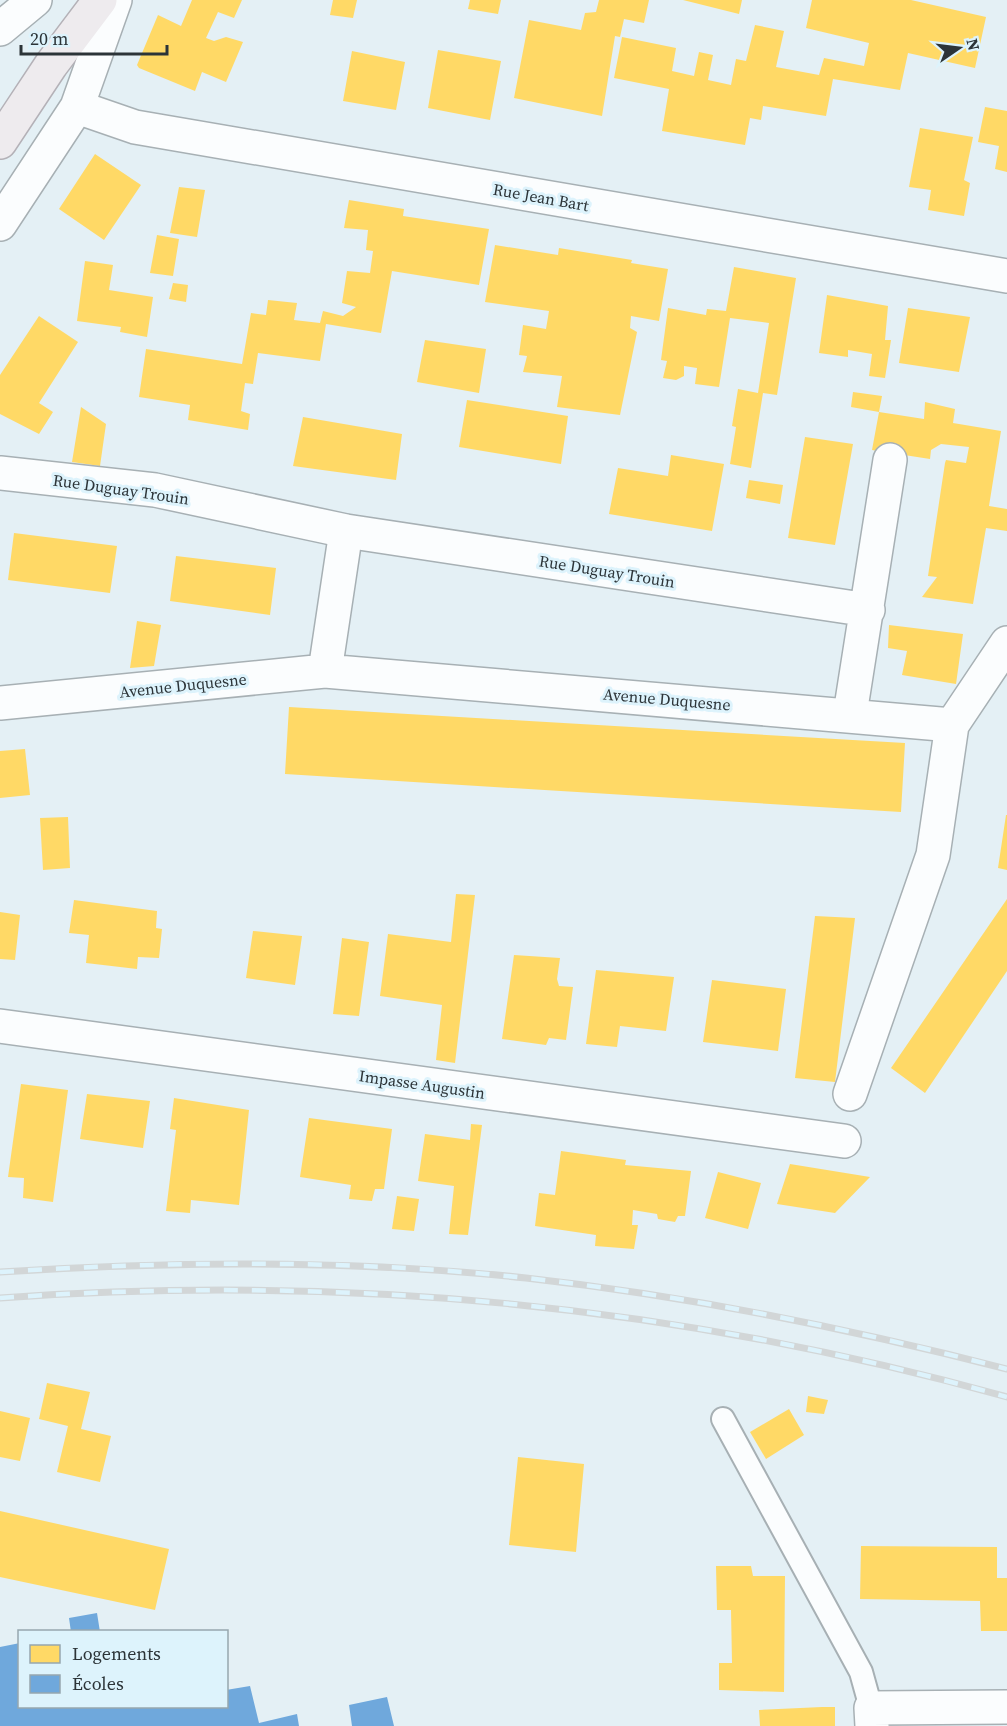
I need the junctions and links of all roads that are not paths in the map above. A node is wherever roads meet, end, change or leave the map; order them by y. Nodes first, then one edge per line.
1 (35, 0) edge
2 (80, 0) edge
3 (100, 0) edge
4 (115, 0) edge
5 (0, 29) edge
6 (51, 65) junction
7 (77, 107) junction
8 (0, 142) edge
9 (0, 224) edge
10 (1007, 276) edge
11 (890, 460) dead end
12 (0, 473) edge
13 (346, 531) junction
14 (868, 610) junction
15 (1007, 643) edge
16 (325, 671) junction
17 (0, 703) edge
18 (850, 714) junction
19 (952, 724) junction
20 (0, 1026) edge
21 (850, 1094) dead end
22 (844, 1141) dead end
23 (723, 1419) dead end
24 (1007, 1707) edge
25 (872, 1717) edge

1 - 5 street
2 - 6 main road
3 - 6 main road
4 - 7 street
6 - 8 main road
7 - 9 street
7 - 10 street, Rue Jean Bart
11 - 14 street
12 - 13 street, Rue Duguay Trouin
13 - 14 street, Rue Duguay Trouin
13 - 16 street
14 - 18 street
15 - 19 street
16 - 17 street, Avenue Duquesne
16 - 18 street, Avenue Duquesne
18 - 19 street, Avenue Duquesne
19 - 21 street
20 - 22 street, Impasse Augustin
23 - 25 lane
24 - 25 street

